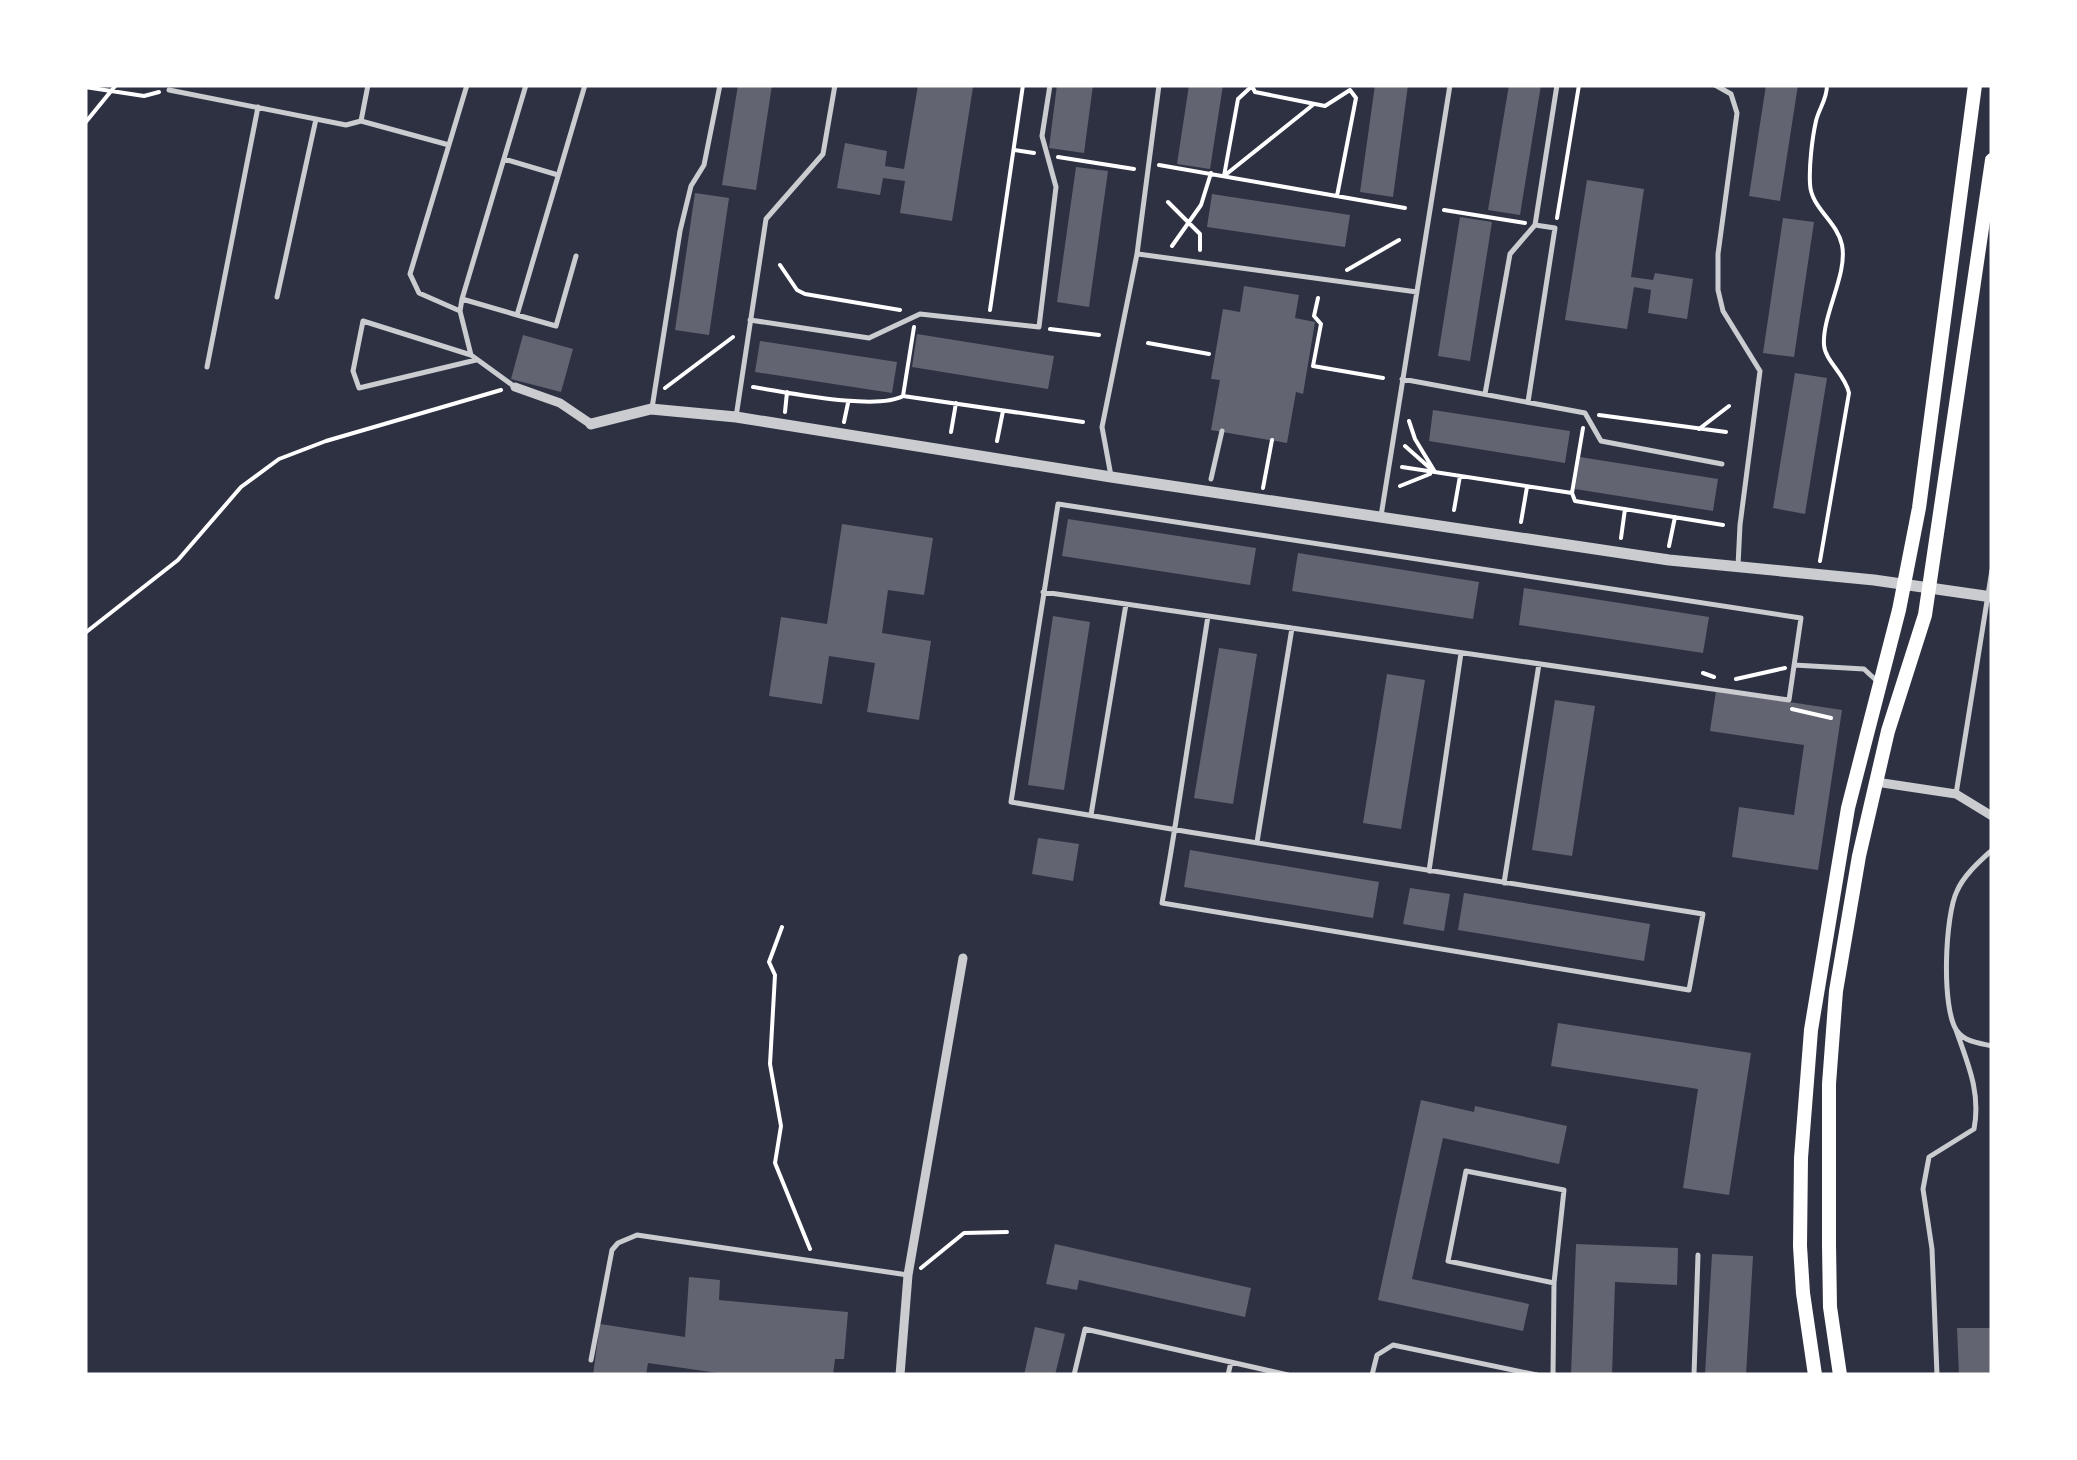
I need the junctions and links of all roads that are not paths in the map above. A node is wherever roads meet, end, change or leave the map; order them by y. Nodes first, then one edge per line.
1 (368, 85) edge
2 (467, 85) edge
3 (526, 85) edge
4 (585, 85) edge
5 (720, 85) edge
6 (835, 85) edge
7 (1050, 85) edge
8 (1159, 85) edge
9 (1450, 85) edge
10 (1557, 85) edge
11 (1715, 85) edge
12 (1975, 85) edge
13 (169, 90) road end
14 (258, 107) junction
15 (316, 119) junction
16 (361, 120) junction
17 (449, 146) junction
18 (504, 159) junction
19 (1992, 160) edge
20 (558, 176) junction
21 (1535, 224) junction
22 (1138, 254) junction
23 (576, 256) dead end
24 (1418, 292) junction
25 (277, 296) dead end
26 (462, 299) junction
27 (460, 312) junction
28 (517, 316) junction
29 (750, 320) junction
30 (470, 355) junction
31 (478, 360) junction
32 (207, 367) dead end
33 (1402, 378) junction
34 (515, 386) joint
35 (1486, 394) junction
36 (1528, 402) junction
37 (652, 409) junction
38 (736, 417) junction
39 (591, 424) joint
40 (1222, 432) dead end
41 (1722, 464) dead end
42 (1111, 477) junction
43 (1212, 479) dead end
44 (1381, 516) junction
45 (1738, 569) junction
46 (1992, 570) edge
47 (1903, 586) junction
48 (1929, 590) junction
49 (1044, 592) junction
50 (1989, 597) edge
51 (1126, 604) junction
52 (1208, 616) junction
53 (1292, 628) junction
54 (1461, 653) junction
55 (1539, 664) junction
56 (1794, 665) junction
57 (1878, 682) junction
58 (1876, 782) junction
59 (1956, 794) junction
60 (1091, 816) junction
61 (1992, 816) edge
62 (1174, 830) junction
63 (1257, 843) junction
64 (1992, 850) edge
65 (1429, 870) junction
66 (1504, 883) junction
67 (963, 958) dead end
68 (1956, 1030) junction
69 (1992, 1046) edge
70 (1698, 1255) dead end
71 (908, 1275) junction
72 (1554, 1283) junction
73 (590, 1360) dead end
74 (1231, 1362) junction
75 (900, 1375) edge
76 (1074, 1375) edge
77 (1228, 1375) edge
78 (1288, 1375) edge
79 (1372, 1375) edge
80 (1537, 1375) edge
81 (1553, 1375) edge
82 (1694, 1375) edge
83 (1815, 1375) edge
84 (1840, 1375) edge
85 (1937, 1375) edge

1 - 16 lane
2 - 17 lane
3 - 18 lane
4 - 20 lane
5 - 37 lane
6 - 29 lane
7 - 29 lane
8 - 22 lane
9 - 24 lane
10 - 21 lane
11 - 45 lane
12 - 47 main road
13 - 14 lane
14 - 15 lane
14 - 32 lane
15 - 16 lane
15 - 25 lane
16 - 17 lane
17 - 27 lane
18 - 20 lane
18 - 26 lane
19 - 48 main road
20 - 28 lane
21 - 35 lane
21 - 36 lane
22 - 24 lane
22 - 42 lane
23 - 28 lane
24 - 33 lane
26 - 27 lane
26 - 28 lane
27 - 30 lane
29 - 38 lane
30 - 31 lane
30 - 31 lane
31 - 34 lane
33 - 35 lane
33 - 44 lane
34 - 39 street
35 - 36 lane
36 - 41 lane
37 - 38 street
37 - 39 street
38 - 42 street
40 - 43 lane
42 - 44 street
44 - 45 street
45 - 47 street
46 - 50 lane
47 - 48 street
47 - 57 main road
48 - 50 street
48 - 58 main road
49 - 51 lane
49 - 56 lane
49 - 60 lane
50 - 59 lane
51 - 52 lane
51 - 60 lane
52 - 53 lane
52 - 62 lane
53 - 54 lane
53 - 63 lane
54 - 55 lane
54 - 65 lane
55 - 56 lane
55 - 66 lane
56 - 57 lane
57 - 83 main road
58 - 59 street
58 - 84 main road
59 - 61 street
60 - 62 lane
62 - 63 lane
62 - 66 lane
63 - 65 lane
64 - 68 lane
65 - 66 lane
67 - 71 street
68 - 69 lane
68 - 85 lane
70 - 82 lane
71 - 73 lane
71 - 75 street
72 - 72 lane
72 - 81 lane
74 - 76 lane
74 - 77 lane
74 - 78 lane
79 - 80 lane

